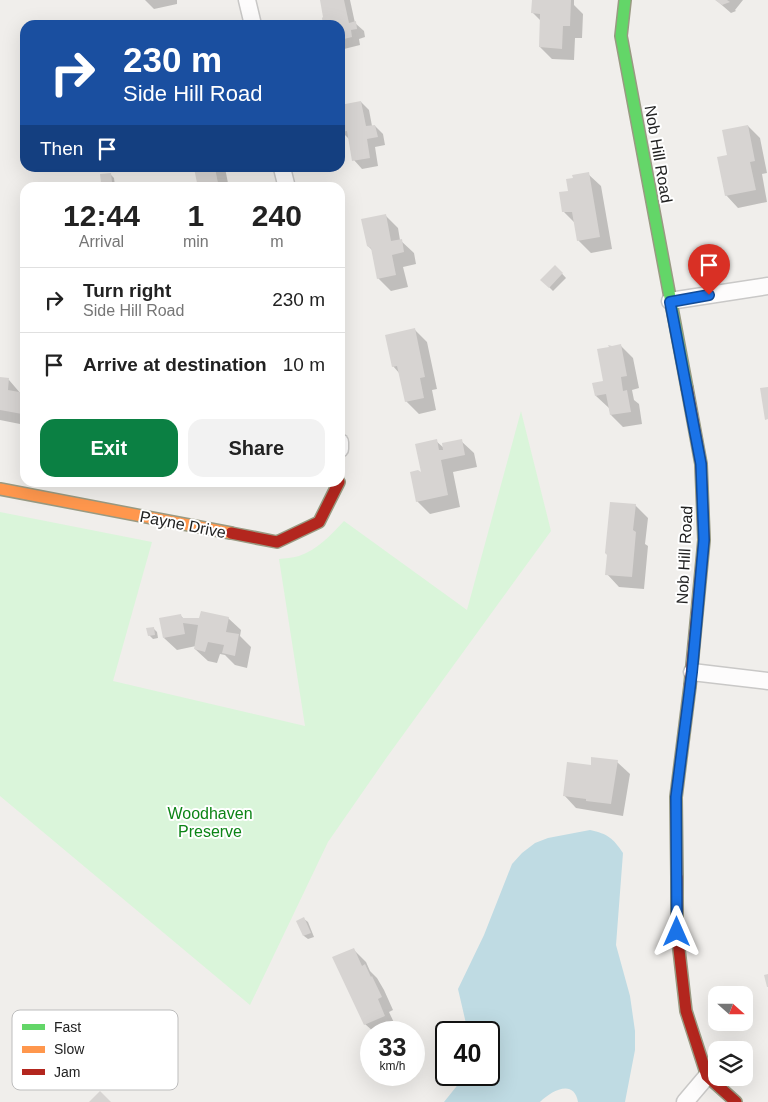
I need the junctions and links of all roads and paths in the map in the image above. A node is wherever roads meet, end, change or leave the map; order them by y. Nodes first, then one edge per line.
1 (247, 0) edge
2 (625, 0) edge
3 (252, 20) edge
4 (768, 286) edge
5 (670, 302) junction
6 (336, 487) edge
7 (0, 489) edge
8 (692, 672) junction
9 (768, 680) edge
10 (707, 1076) junction
11 (685, 1102) edge
12 (736, 1102) edge

1 - 3 street
2 - 5 street, Nob Hill Road
4 - 5 street
5 - 8 street, Nob Hill Road
6 - 7 street, Payne Drive
8 - 9 street
8 - 10 street, Nob Hill Road
10 - 11 street
10 - 12 street

